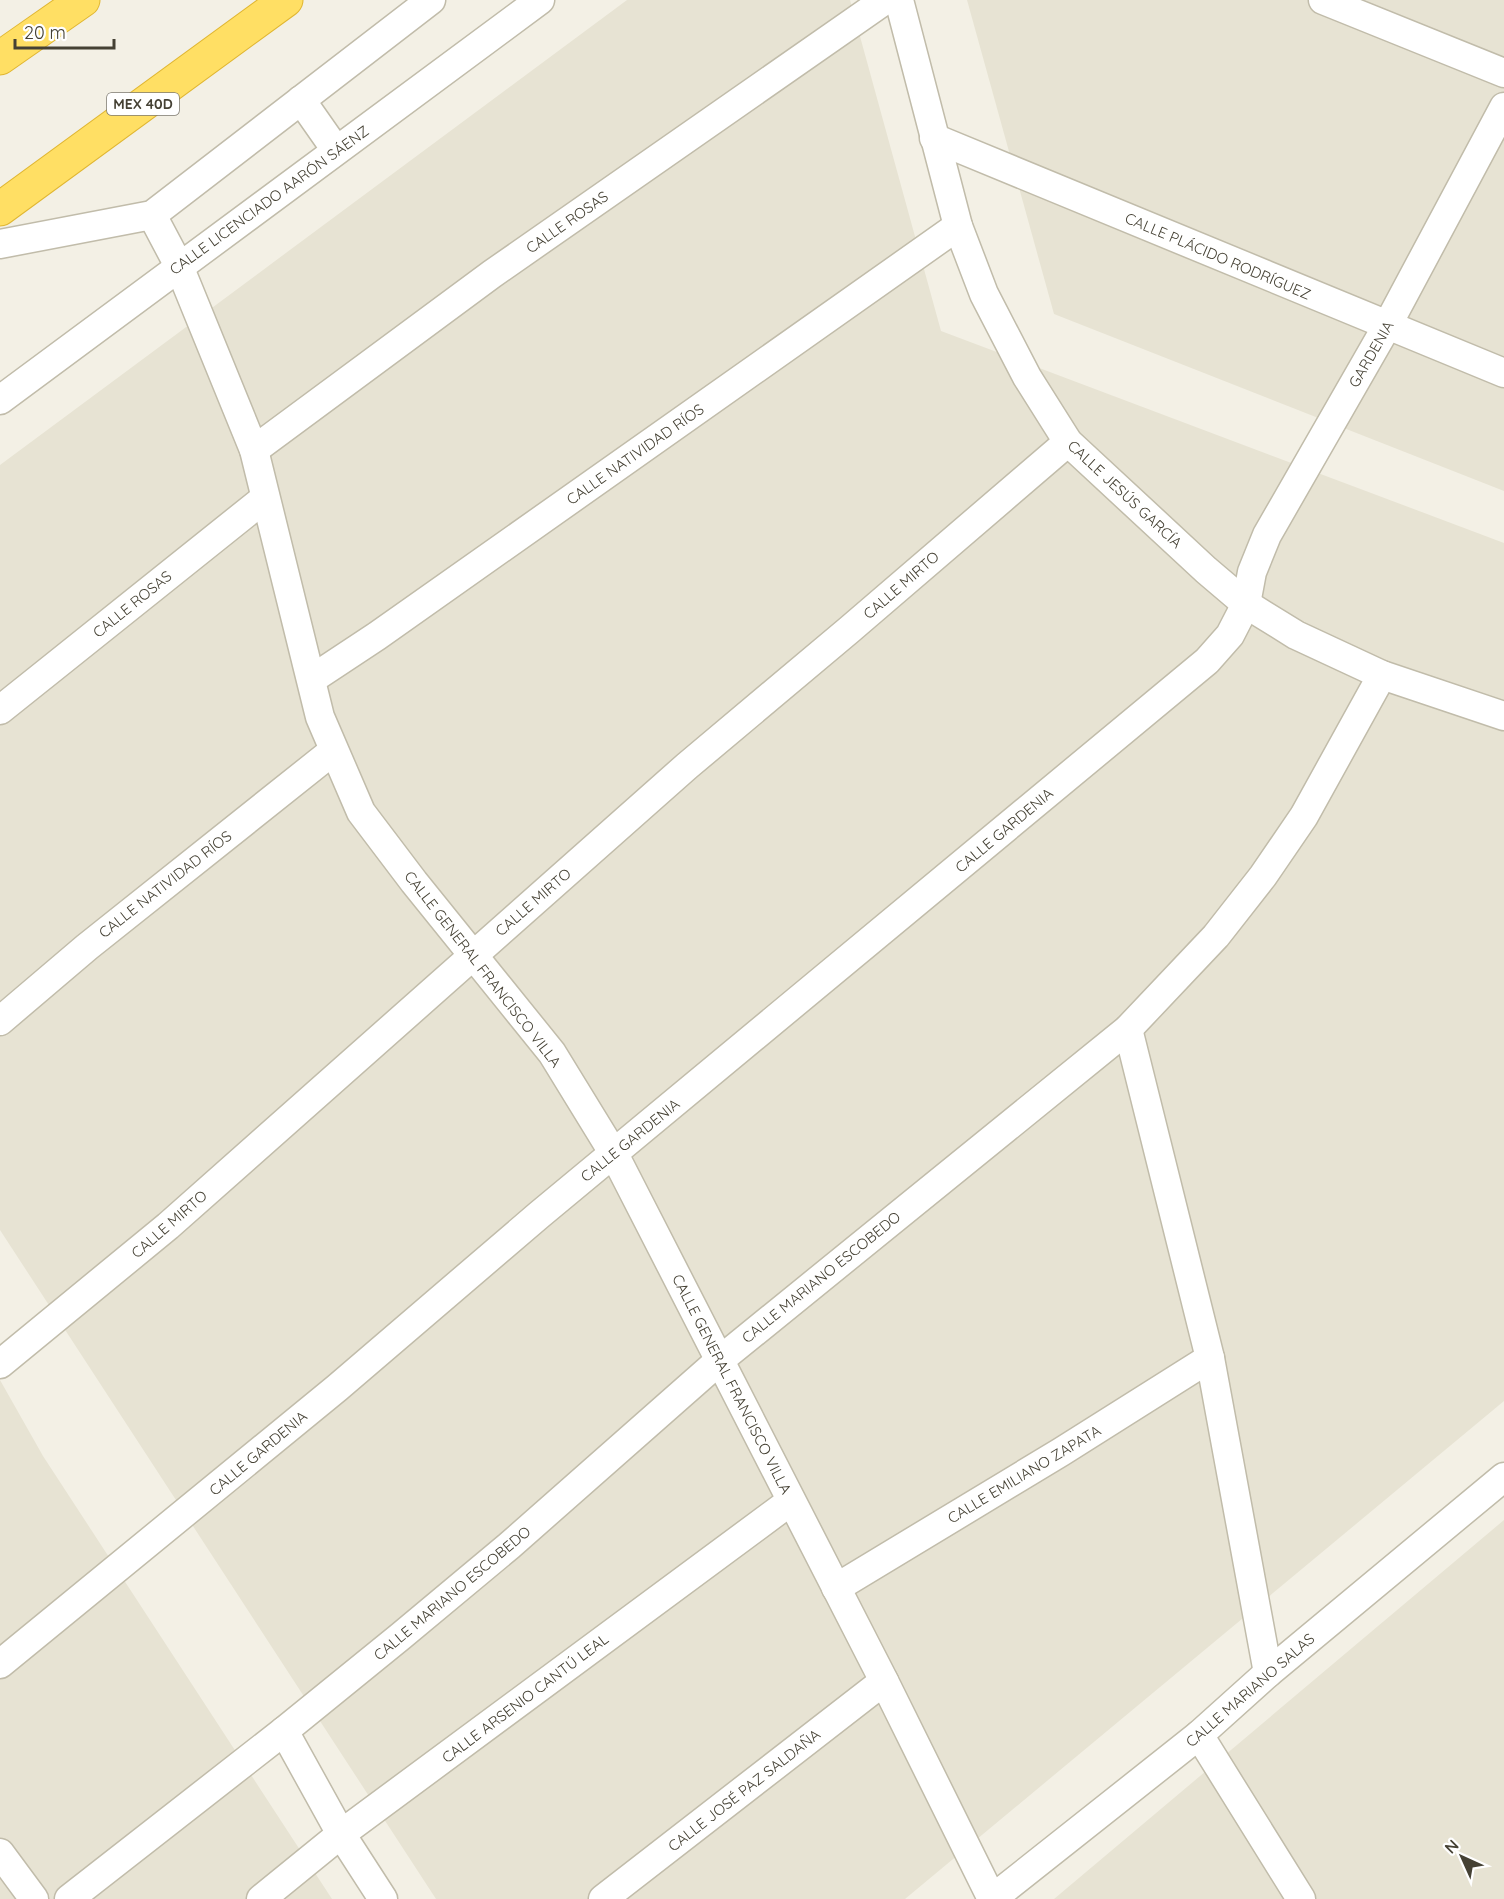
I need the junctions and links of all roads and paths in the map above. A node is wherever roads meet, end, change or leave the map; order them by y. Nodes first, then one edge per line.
1 (82, 0) edge
2 (286, 0) edge
3 (431, 0) edge
4 (540, 0) edge
5 (885, 0) edge
6 (899, 0) edge
7 (1323, 0) edge
8 (0, 58) edge
9 (1504, 73) edge
10 (301, 100) junction
11 (1504, 107) edge
12 (934, 138) junction
13 (336, 150) junction
14 (0, 209) edge
15 (152, 215) junction
16 (958, 226) junction
17 (0, 244) edge
18 (179, 266) junction
19 (1387, 326) junction
20 (1504, 373) edge
21 (0, 400) edge
22 (1068, 442) junction
23 (254, 450) junction
24 (265, 498) junction
25 (1246, 604) junction
26 (1382, 675) junction
27 (312, 679) junction
28 (0, 710) edge
29 (1504, 716) edge
30 (333, 751) junction
31 (473, 954) junction
32 (0, 1021) edge
33 (1128, 1029) junction
34 (614, 1154) junction
35 (1210, 1358) junction
36 (720, 1360) junction
37 (0, 1364) edge
38 (1504, 1477) edge
39 (791, 1501) junction
40 (836, 1588) junction
41 (0, 1664) edge
42 (1268, 1673) junction
43 (884, 1681) junction
44 (284, 1731) junction
45 (1199, 1735) junction
46 (342, 1834) junction
47 (0, 1852) edge
48 (34, 1899) edge
49 (69, 1899) edge
50 (261, 1899) edge
51 (383, 1899) edge
52 (603, 1899) edge
53 (992, 1899) edge
54 (1301, 1899) edge

1 - 8 highway
2 - 14 highway, MEX 40D
3 - 10 street
4 - 13 street, CALLE LICENCIADO AARÓN SÁENZ
5 - 23 street, CALLE ROSAS
6 - 12 street, CALLE JESÚS GARCÍA
7 - 9 street
10 - 13 street
10 - 15 street
11 - 19 street, GARDENIA
12 - 16 street, CALLE JESÚS GARCÍA
12 - 19 street, CALLE PLÁCIDO RODRÍGUEZ
13 - 18 street, CALLE LICENCIADO AARÓN SÁENZ
15 - 17 street
15 - 18 street, CALLE GENERAL FRANCISCO VILLA
16 - 22 street, CALLE JESÚS GARCÍA
16 - 27 street, CALLE NATIVIDAD RÍOS
18 - 21 street, CALLE LICENCIADO AARÓN SÁENZ
18 - 23 street, CALLE GENERAL FRANCISCO VILLA
19 - 20 street, CALLE PLÁCIDO RODRÍGUEZ
19 - 25 street, GARDENIA
22 - 25 street, CALLE JESÚS GARCÍA
22 - 31 street, CALLE MIRTO
23 - 24 street, CALLE GENERAL FRANCISCO VILLA
24 - 27 street, CALLE GENERAL FRANCISCO VILLA
24 - 28 street, CALLE ROSAS
25 - 26 street, CALLE JESÚS GARCÍA
25 - 34 street, CALLE GARDENIA
26 - 29 street, CALLE JESÚS GARCÍA
26 - 33 street, CALLE MARIANO ESCOBEDO
27 - 30 street, CALLE GENERAL FRANCISCO VILLA
30 - 31 street, CALLE GENERAL FRANCISCO VILLA
30 - 32 street, CALLE NATIVIDAD RÍOS
31 - 34 street, CALLE GENERAL FRANCISCO VILLA
31 - 37 street, CALLE MIRTO
33 - 35 street
33 - 36 street, CALLE MARIANO ESCOBEDO
34 - 36 street, CALLE GENERAL FRANCISCO VILLA
34 - 41 street, CALLE GARDENIA
35 - 40 street, CALLE EMILIANO ZAPATA
35 - 42 street
36 - 39 street, CALLE GENERAL FRANCISCO VILLA
36 - 44 street, CALLE MARIANO ESCOBEDO
38 - 42 street, CALLE MARIANO SALAS
39 - 40 street, CALLE GENERAL FRANCISCO VILLA
39 - 46 street, CALLE ARSENIO CANTÚ LEAL
40 - 43 street, CALLE GENERAL FRANCISCO VILLA
42 - 45 street, CALLE MARIANO SALAS
43 - 52 street, CALLE JOSÉ PAZ SALDAÑA
43 - 53 street, CALLE GENERAL FRANCISCO VILLA
44 - 46 street
44 - 49 street, CALLE MARIANO ESCOBEDO
45 - 53 street, CALLE MARIANO SALAS
45 - 54 street
46 - 50 street, CALLE ARSENIO CANTÚ LEAL
46 - 51 street
47 - 48 street

